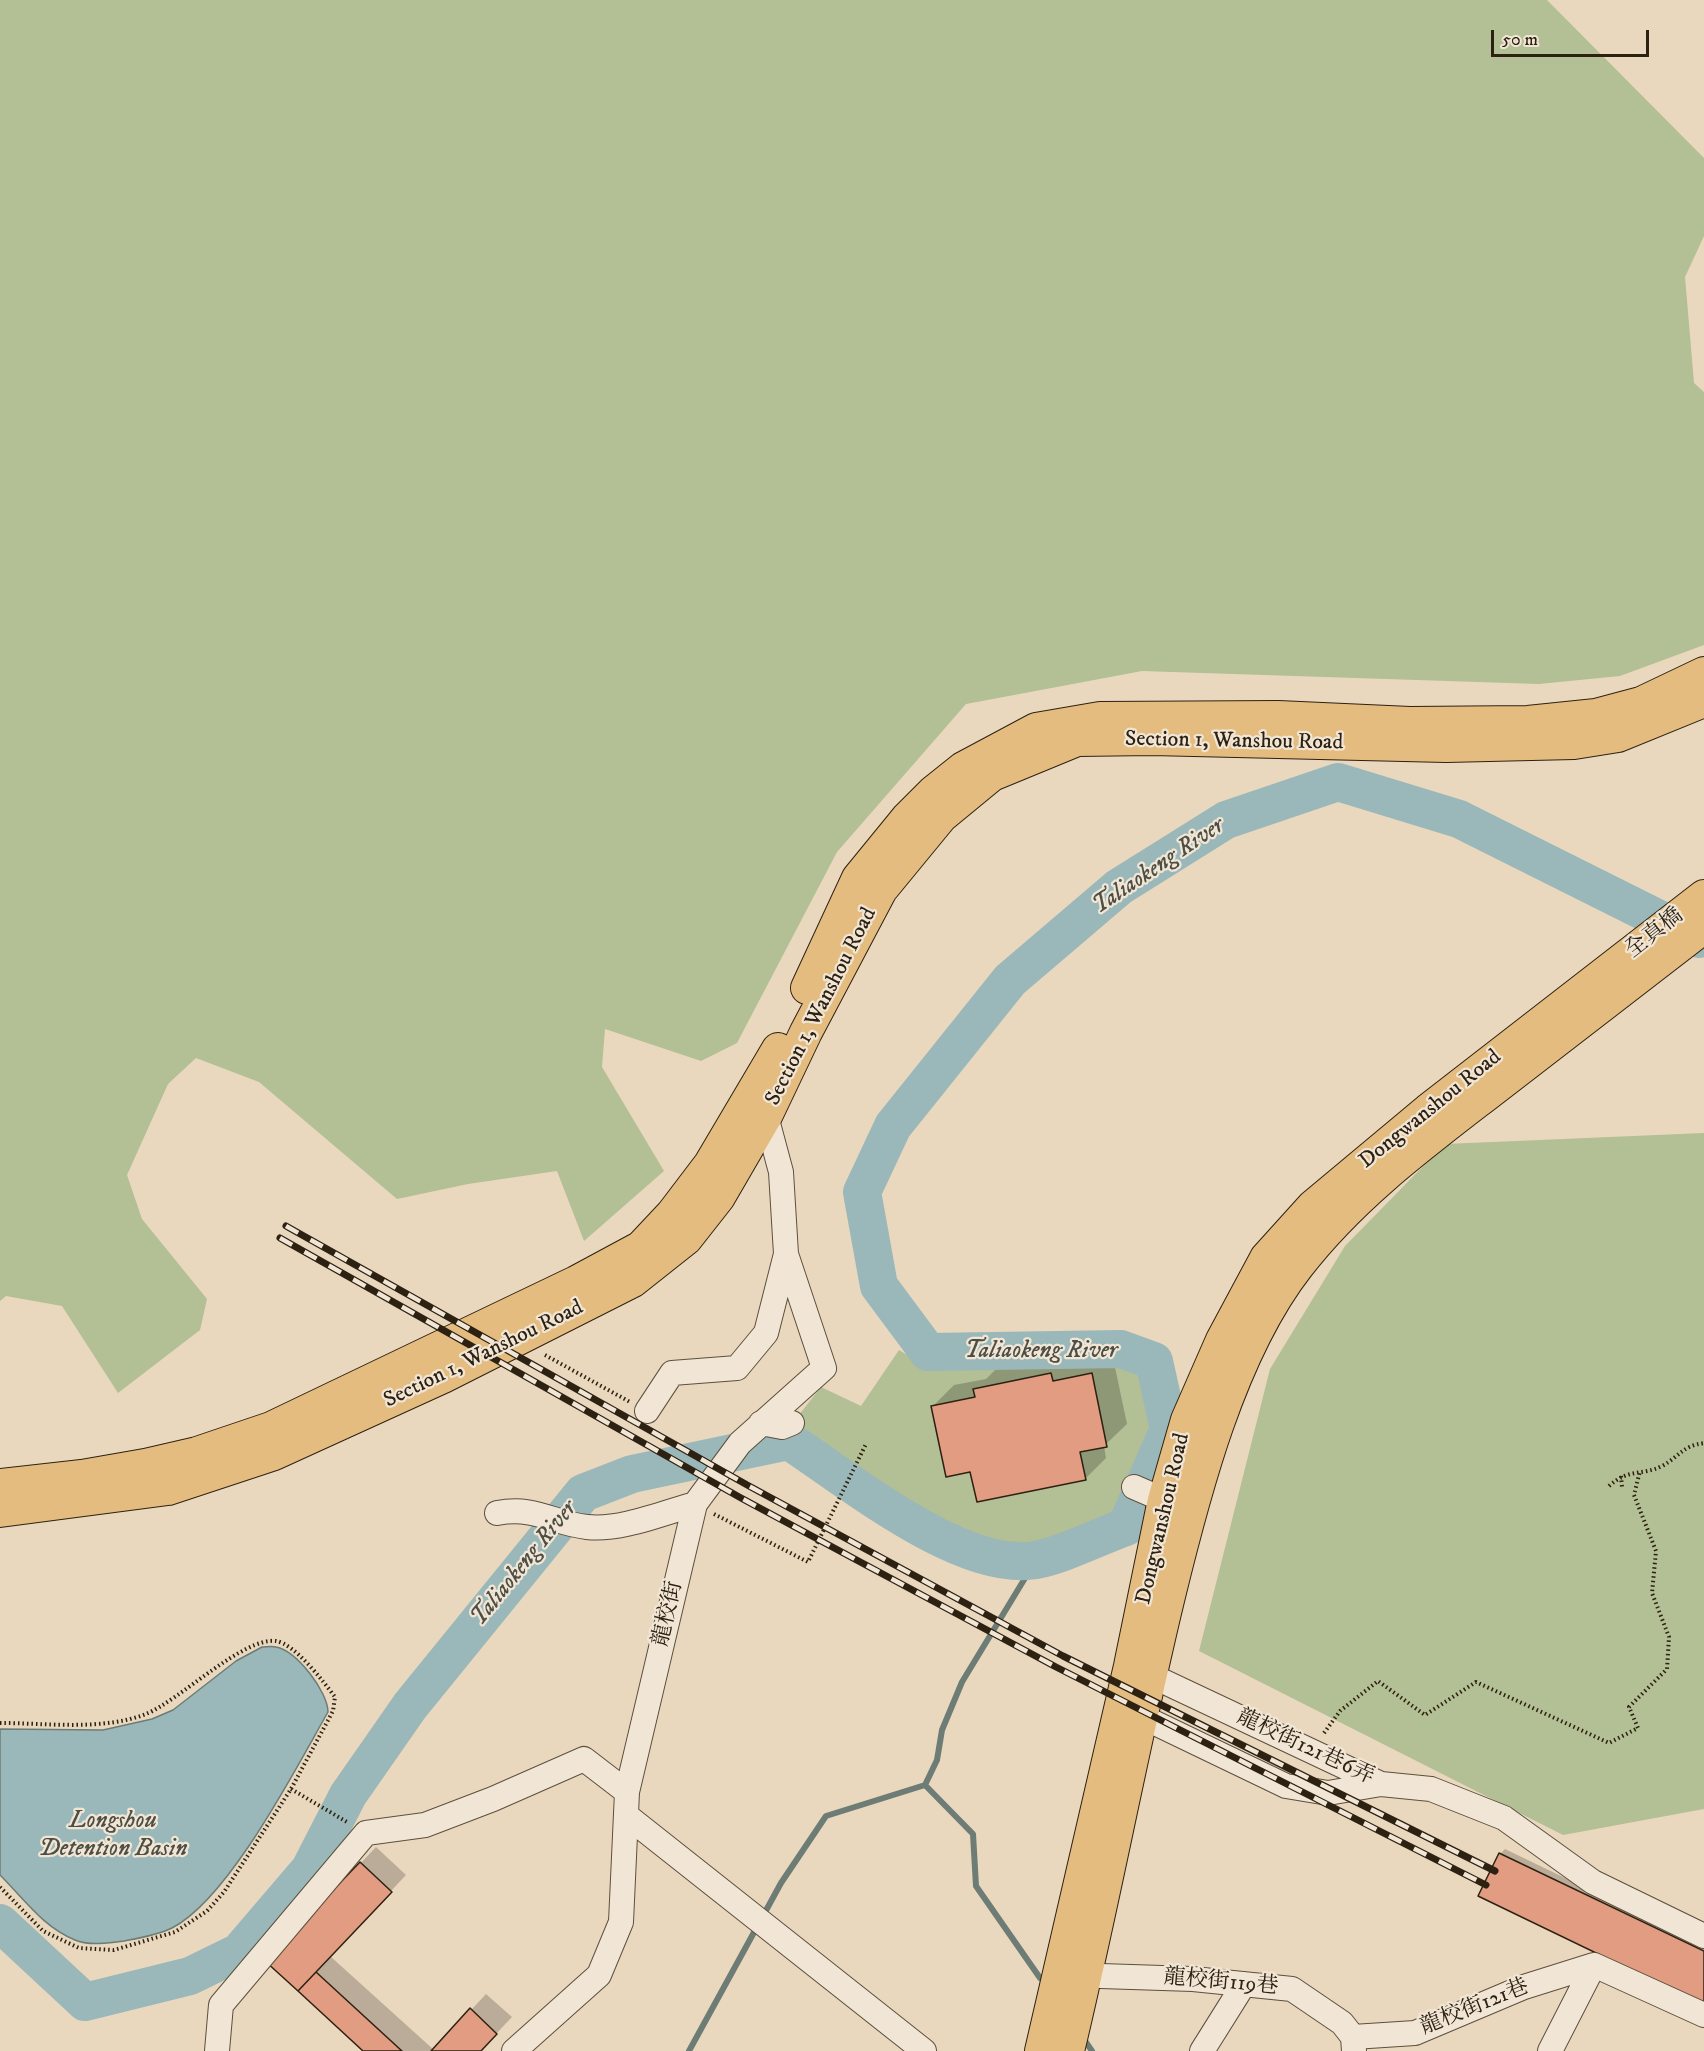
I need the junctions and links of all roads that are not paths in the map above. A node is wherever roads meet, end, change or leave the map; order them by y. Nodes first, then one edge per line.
1 (1704, 673) edge
2 (1704, 701) edge
3 (1704, 896) edge
4 (1704, 927) edge
5 (1618, 978) junction
6 (757, 1108) junction
7 (786, 1254) junction
8 (647, 1412) road end
9 (762, 1423) junction
10 (792, 1423) dead end
11 (0, 1485) edge
12 (1134, 1488) dead end
13 (695, 1504) junction
14 (1177, 1504) junction
15 (0, 1511) edge
16 (496, 1513) dead end
17 (1140, 1670) junction
18 (1130, 1711) junction
19 (1381, 1784) junction
20 (627, 1792) junction
21 (627, 1816) junction
22 (1704, 1936) edge
23 (1594, 1965) junction
24 (1072, 1975) junction
25 (1244, 1984) junction
26 (1704, 2015) edge
27 (1354, 2044) edge
28 (217, 2051) edge
29 (514, 2051) edge
30 (924, 2051) edge
31 (1041, 2051) edge
32 (1068, 2051) edge
33 (1202, 2051) edge
34 (1550, 2051) edge

1 - 6 main road, Section 1, Wanshou Road
2 - 6 main road, Section 1, Wanshou Road
3 - 5 main road, 全真橋
4 - 5 main road, 全真橋
5 - 14 main road, Dongwanshou Road
6 - 7 street, 龍校街
6 - 11 main road, Section 1, Wanshou Road
6 - 15 main road, Section 1, Wanshou Road
7 - 8 street
7 - 9 street, 龍校街
9 - 10 street
9 - 13 street, 龍校街
12 - 14 street
13 - 16 street
13 - 20 street, 龍校街
14 - 17 main road, Dongwanshou Road
17 - 18 main road, Dongwanshou Road
17 - 19 street, 龍校街121巷6弄
18 - 19 street
18 - 24 main road, Dongwanshou Road
19 - 22 street, 龍校街121巷6弄
20 - 21 street, 龍校街
20 - 28 street
21 - 29 street, 龍校街
21 - 30 street
23 - 26 street
23 - 27 street, 龍校街121巷
23 - 34 street
24 - 25 street, 龍校街119巷
24 - 31 main road, Dongwanshou Road
24 - 32 main road, Dongwanshou Road
25 - 27 street, 龍校街119巷
25 - 33 street

